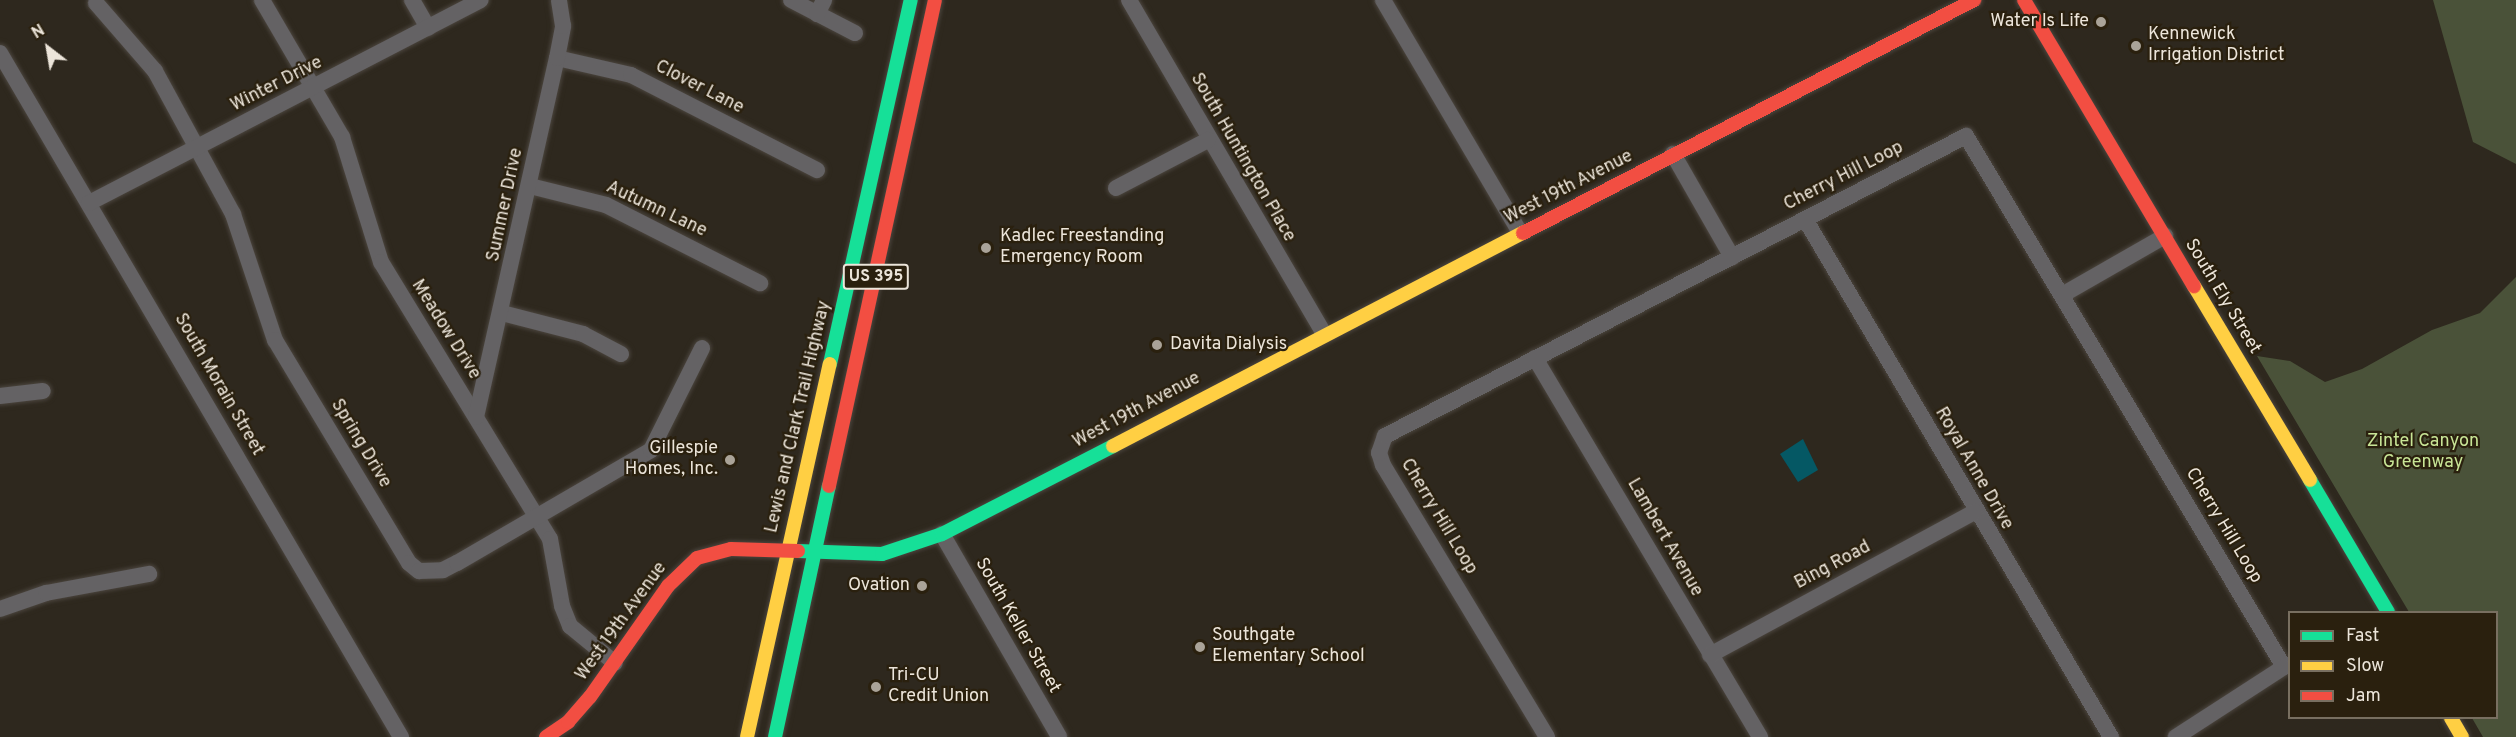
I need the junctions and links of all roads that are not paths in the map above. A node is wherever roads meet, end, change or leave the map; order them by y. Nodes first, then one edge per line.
1 (262, 0) edge
2 (412, 0) edge
3 (481, 0) edge
4 (559, 0) edge
5 (791, 0) edge
6 (911, 0) edge
7 (935, 0) edge
8 (1129, 0) edge
9 (1383, 0) edge
10 (1974, 0) edge
11 (2024, 0) edge
12 (96, 3) dead end
13 (821, 7) edge
14 (428, 28) junction
15 (855, 33) dead end
16 (0, 53) edge
17 (557, 58) junction
18 (312, 89) junction
19 (1208, 140) junction
20 (196, 149) junction
21 (1673, 154) junction
22 (817, 170) dead end
23 (530, 186) junction
24 (1116, 188) dead end
25 (89, 203) junction
26 (1805, 219) junction
27 (1520, 233) junction
28 (2165, 236) junction
29 (1732, 257) junction
30 (760, 283) dead end
31 (2062, 295) junction
32 (502, 313) junction
33 (1324, 334) junction
34 (702, 348) dead end
35 (621, 354) dead end
36 (1535, 358) junction
37 (43, 391) dead end
38 (0, 396) edge
39 (476, 417) junction
40 (1975, 512) junction
41 (537, 517) junction
42 (942, 534) junction
43 (787, 553) junction
44 (818, 554) junction
45 (149, 574) dead end
46 (0, 609) edge
47 (2387, 611) edge
48 (1710, 655) junction
49 (615, 663) junction
50 (2452, 719) edge
51 (401, 737) edge
52 (546, 737) edge
53 (747, 737) edge
54 (775, 737) edge
55 (1059, 737) edge
56 (1547, 737) edge
57 (1760, 737) edge
58 (2111, 737) edge
59 (2176, 737) edge
60 (2462, 737) edge

1 - 18 street, Meadow Drive
2 - 14 street
3 - 14 street, Winter Drive
4 - 17 street, Summer Drive
5 - 13 street
6 - 43 main road, Lewis and Clark Trail Highway / US 395
7 - 44 main road, US 395
8 - 19 street, South Huntington Place
9 - 27 street
10 - 21 main road, West 19th Avenue
11 - 28 main road, South Ely Street
12 - 20 street, Spring Drive
13 - 15 street
14 - 18 street, Winter Drive
16 - 25 street, South Morain Street
17 - 22 street, Clover Lane
17 - 23 street, Summer Drive
18 - 20 street, Winter Drive
18 - 39 street, Meadow Drive
19 - 24 street
19 - 33 street, South Huntington Place
20 - 25 street, Winter Drive
20 - 41 street, Spring Drive
21 - 27 main road, West 19th Avenue
21 - 29 street
23 - 30 street, Autumn Lane
23 - 32 street, Summer Drive
25 - 51 street, South Morain Street
26 - 29 street, Cherry Hill Loop
26 - 31 street, Cherry Hill Loop
26 - 40 street, Royal Anne Drive
27 - 33 main road, West 19th Avenue
28 - 31 street
28 - 47 main road, South Ely Street
29 - 36 street, Cherry Hill Loop
31 - 59 street, Cherry Hill Loop
32 - 35 street
32 - 39 street, Summer Drive
33 - 42 main road, West 19th Avenue
34 - 41 street, Spring Drive
36 - 48 street, Lambert Avenue
36 - 56 street, Cherry Hill Loop
37 - 38 street
39 - 41 street, Meadow Drive
40 - 48 street, Bing Road
40 - 58 street, Royal Anne Drive
41 - 49 street, Meadow Drive
42 - 44 main road, West 19th Avenue
42 - 55 street, South Keller Street
43 - 44 main road, West 19th Avenue
43 - 49 main road, West 19th Avenue
43 - 53 main road, Lewis and Clark Trail Highway / US 395
44 - 54 main road, US 395
45 - 46 street
48 - 57 street, Lambert Avenue
49 - 52 main road, West 19th Avenue
50 - 60 main road

